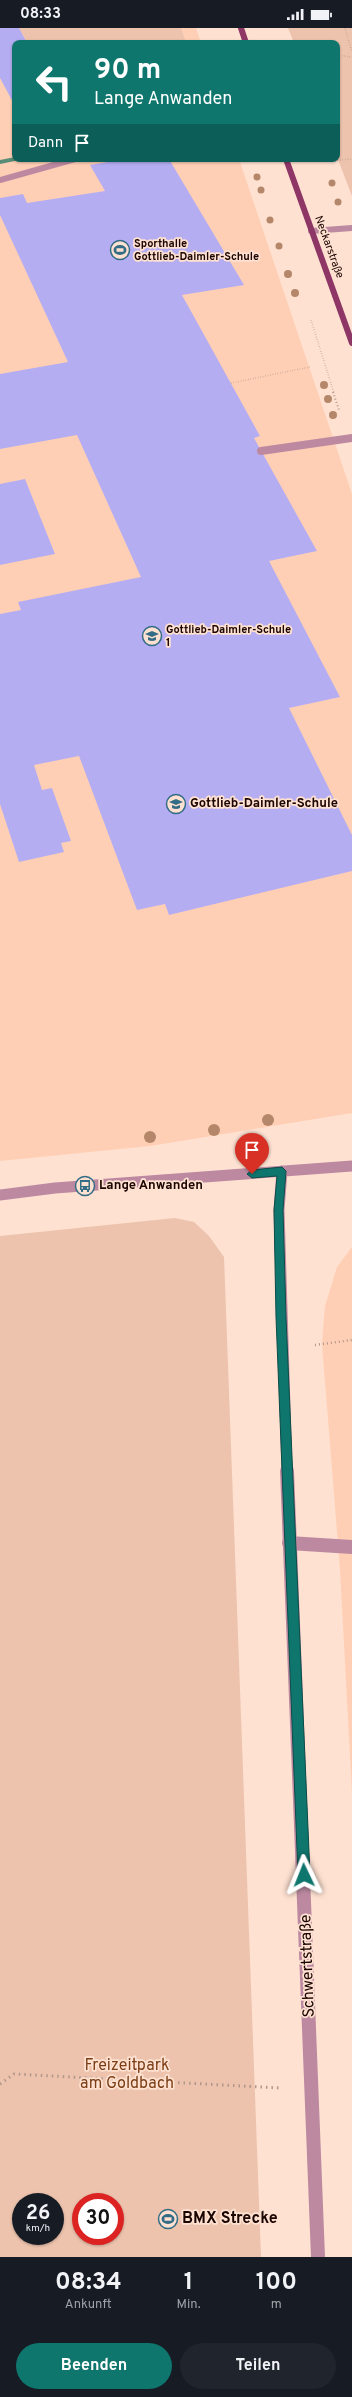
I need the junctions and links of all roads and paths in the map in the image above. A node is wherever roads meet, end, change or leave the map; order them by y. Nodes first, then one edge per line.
1 (241, 28) edge
2 (345, 28) edge
3 (245, 40) edge
4 (352, 52) edge
5 (340, 55) edge
6 (352, 57) edge
7 (352, 159) edge
8 (340, 160) edge
9 (64, 162) edge
10 (287, 162) edge
11 (0, 180) edge
12 (352, 228) edge
13 (311, 231) junction
14 (352, 343) edge
15 (310, 367) dead end
16 (230, 383) dead end
17 (352, 438) edge
18 (261, 451) dead end
19 (352, 1166) edge
20 (282, 1171) junction
21 (0, 1195) edge
22 (352, 1340) edge
23 (315, 1345) dead end
24 (289, 1543) junction
25 (352, 1547) edge
26 (0, 2084) edge
27 (314, 2090) junction
28 (318, 2257) edge

1 - 3 main road
2 - 4 path
5 - 6 path
7 - 8 path
9 - 11 street
10 - 13 main road, Neckarstraße
12 - 13 street
13 - 14 main road, Neckarstraße
15 - 16 path
17 - 18 street
19 - 20 street
20 - 21 street
20 - 24 street, Schwertstraße
22 - 23 path
24 - 25 street
24 - 27 street, Schwertstraße
26 - 27 path
27 - 28 street, Schwertstraße

